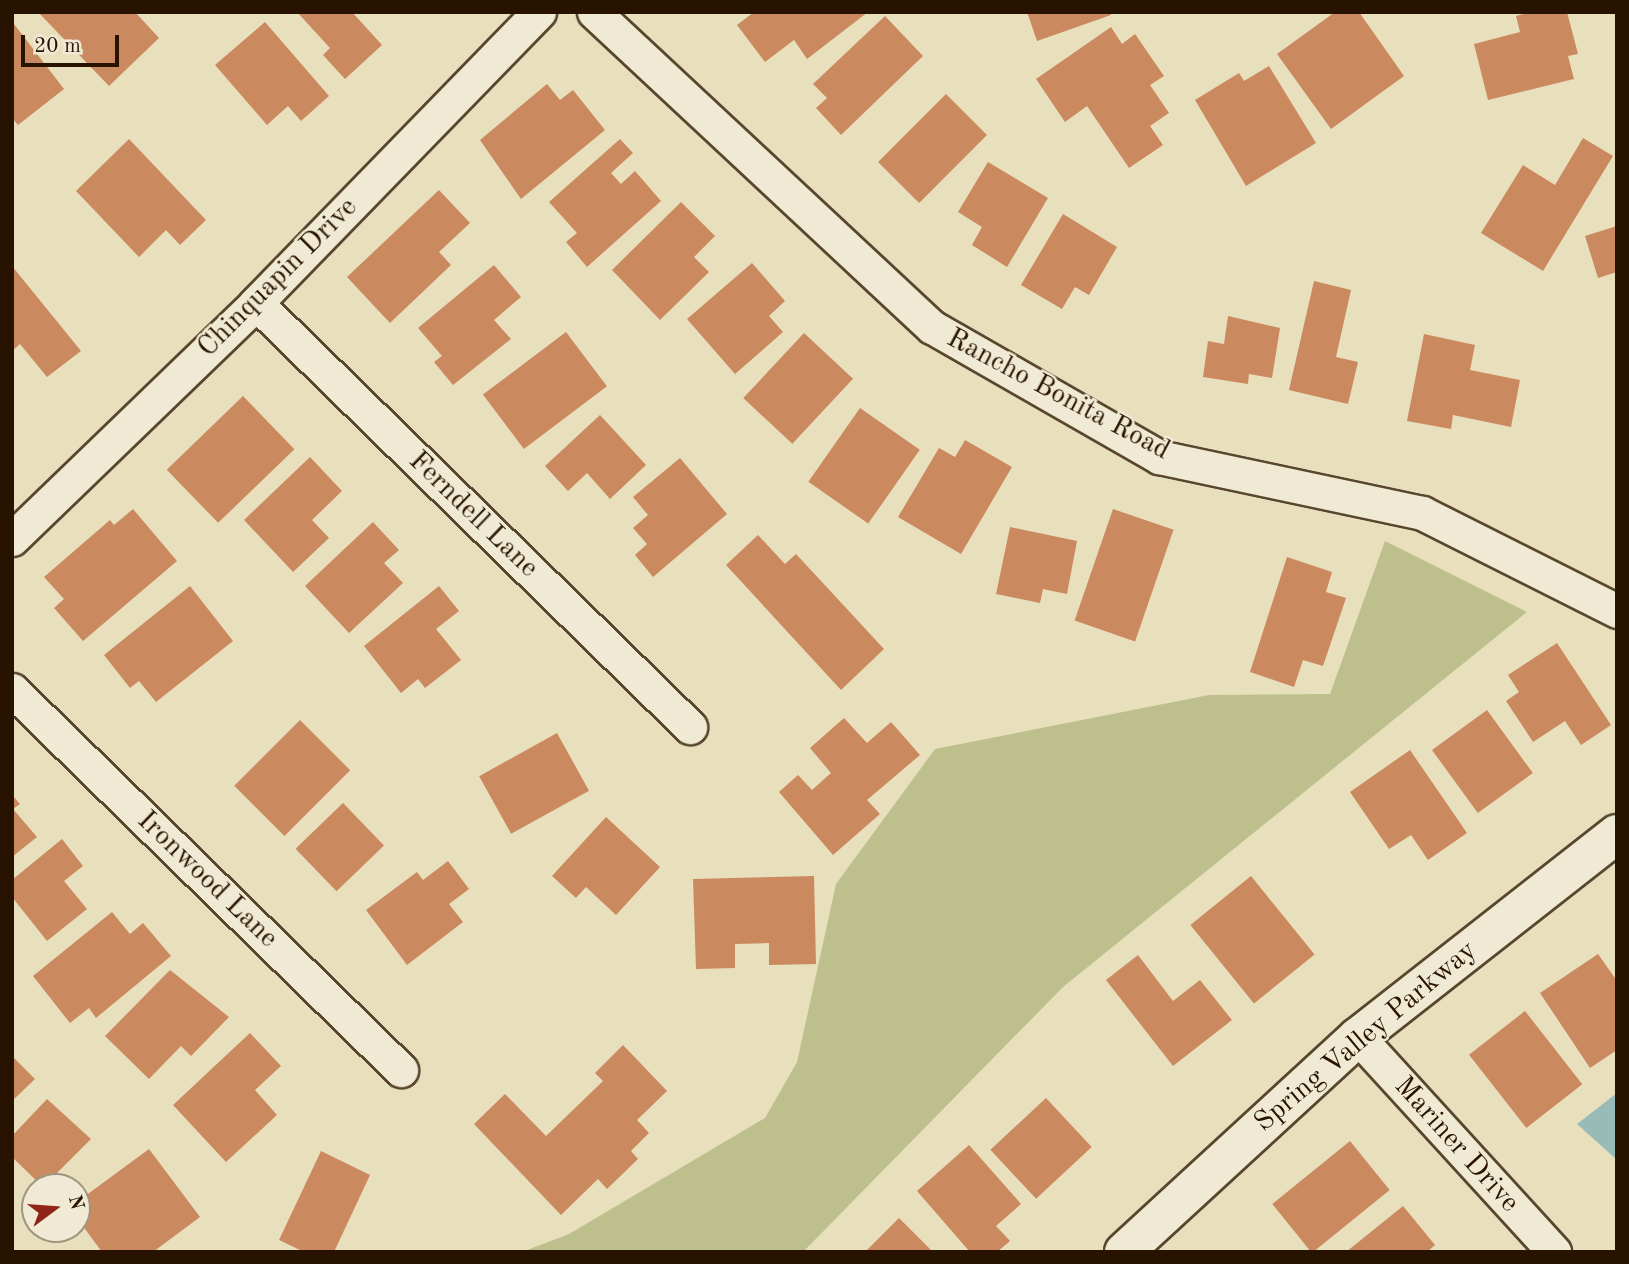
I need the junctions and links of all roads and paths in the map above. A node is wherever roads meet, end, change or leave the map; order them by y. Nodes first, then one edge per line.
1 (539, 12) edge
2 (594, 12) edge
3 (256, 303) junction
4 (12, 540) edge
5 (1617, 611) edge
6 (12, 691) edge
7 (690, 727) dead end
8 (1617, 834) edge
9 (1358, 1037) junction
10 (401, 1070) dead end
11 (1124, 1252) edge
12 (1554, 1252) edge

1 - 3 street, Chinquapin Drive
2 - 5 street, Rancho Bonita Road
3 - 4 street, Chinquapin Drive
3 - 7 street, Ferndell Lane
6 - 10 street, Ironwood Lane
8 - 9 street, Spring Valley Parkway
9 - 11 street, Spring Valley Parkway
9 - 12 street, Mariner Drive

